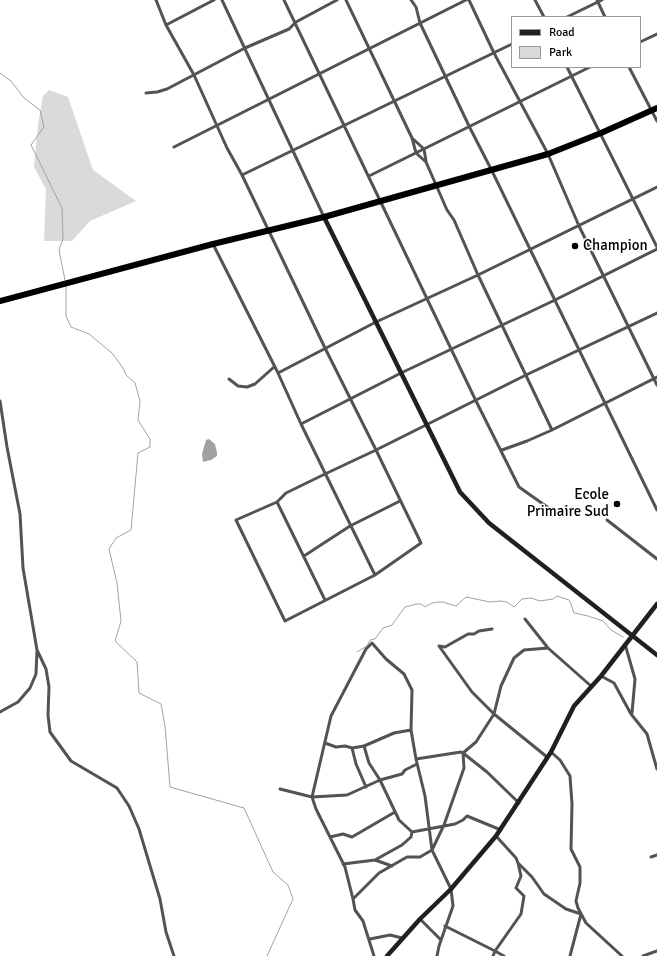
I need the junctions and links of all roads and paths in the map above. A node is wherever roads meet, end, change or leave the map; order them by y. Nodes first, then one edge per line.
1 (156, 0) edge
2 (214, 0) edge
3 (222, 0) edge
4 (284, 0) edge
5 (337, 0) edge
6 (346, 0) edge
7 (411, 0) edge
8 (466, 0) edge
9 (469, 0) edge
10 (535, 0) edge
11 (599, 1) edge
12 (543, 16) edge
13 (569, 16) edge
14 (605, 16) edge
15 (296, 22) junction
16 (420, 23) junction
17 (166, 25) junction
18 (657, 34) edge
19 (641, 42) edge
20 (511, 44) edge
21 (245, 48) junction
22 (370, 48) junction
23 (494, 53) junction
24 (567, 68) edge
25 (588, 68) edge
26 (630, 68) edge
27 (320, 73) junction
28 (194, 75) junction
29 (445, 76) junction
30 (571, 76) junction
31 (146, 93) dead end
32 (269, 99) junction
33 (394, 101) junction
34 (520, 102) junction
35 (655, 109) edge
36 (657, 120) edge
37 (217, 125) junction
38 (344, 126) junction
39 (469, 126) junction
40 (601, 133) junction
41 (412, 138) junction
42 (174, 147) dead end
43 (424, 149) junction
44 (293, 150) junction
45 (416, 153) junction
46 (548, 154) junction
47 (426, 162) junction
48 (492, 170) junction
49 (242, 175) junction
50 (369, 176) junction
51 (436, 185) junction
52 (657, 187) edge
53 (633, 198) junction
54 (381, 200) junction
55 (324, 216) junction
56 (579, 226) junction
57 (268, 231) junction
58 (213, 244) junction
59 (657, 248) edge
60 (530, 250) junction
61 (478, 275) junction
62 (604, 277) junction
63 (428, 299) junction
64 (555, 300) junction
65 (0, 301) edge
66 (657, 313) edge
67 (376, 322) junction
68 (502, 326) junction
69 (628, 326) junction
70 (325, 348) junction
71 (452, 350) junction
72 (580, 350) junction
73 (274, 367) junction
74 (278, 373) junction
75 (401, 373) junction
76 (526, 376) junction
77 (655, 378) edge
78 (229, 379) dead end
79 (657, 385) edge
80 (350, 399) junction
81 (0, 400) edge
82 (476, 401) junction
83 (606, 404) junction
84 (301, 424) junction
85 (426, 425) junction
86 (552, 430) junction
87 (376, 450) junction
88 (502, 450) junction
89 (325, 474) junction
90 (400, 500) junction
91 (277, 502) junction
92 (657, 510) edge
93 (560, 516) dead end
94 (607, 520) dead end
95 (350, 526) junction
96 (304, 556) junction
97 (657, 559) edge
98 (375, 575) junction
99 (325, 600) junction
100 (657, 604) edge
101 (525, 619) dead end
102 (492, 629) dead end
103 (632, 635) junction
104 (625, 644) junction
105 (548, 648) junction
106 (37, 650) junction
107 (657, 655) edge
108 (601, 676) junction
109 (591, 686) junction
110 (0, 712) edge
111 (494, 714) junction
112 (631, 714) junction
113 (411, 730) junction
114 (325, 743) junction
115 (364, 746) junction
116 (352, 748) junction
117 (551, 752) junction
118 (463, 753) junction
119 (547, 757) junction
120 (416, 759) junction
121 (417, 764) junction
122 (657, 769) edge
123 (380, 780) junction
124 (366, 786) junction
125 (280, 789) dead end
126 (312, 797) junction
127 (519, 802) junction
128 (395, 812) junction
129 (444, 826) junction
130 (429, 828) junction
131 (501, 830) junction
132 (412, 832) junction
133 (496, 836) junction
134 (330, 837) junction
135 (432, 850) junction
136 (657, 855) edge
137 (651, 857) dead end
138 (375, 860) junction
139 (518, 863) junction
140 (343, 864) junction
141 (392, 866) junction
142 (451, 889) junction
143 (352, 899) junction
144 (581, 914) junction
145 (420, 919) junction
146 (445, 926) junction
147 (402, 938) junction
148 (370, 939) junction
149 (441, 940) junction
150 (495, 951) junction
151 (657, 951) edge
152 (174, 956) edge
153 (374, 956) edge
154 (387, 956) edge
155 (437, 956) edge
156 (493, 956) edge
157 (504, 956) edge
158 (570, 956) edge
159 (622, 956) edge
160 (643, 956) edge

1 - 17 street
2 - 17 street
3 - 21 street
4 - 15 street
5 - 15 street
6 - 22 street
7 - 16 street
8 - 16 street
9 - 23 street
10 - 12 street
11 - 13 street
11 - 14 street
15 - 21 street
15 - 27 street
16 - 22 street
16 - 29 street
17 - 28 street
18 - 19 street
20 - 23 street
21 - 28 street
21 - 32 street
22 - 27 street
22 - 33 street
23 - 29 street
23 - 34 street
24 - 30 street
25 - 30 street
26 - 35 street
27 - 32 street
27 - 38 street
28 - 31 street
28 - 37 street
29 - 33 street
29 - 39 street
30 - 34 street
30 - 40 street
32 - 37 street
32 - 44 street
33 - 38 street
33 - 41 street
34 - 39 street
34 - 46 street
35 - 36 street
35 - 40 highway
37 - 42 street
37 - 49 street
38 - 44 street
38 - 50 street
39 - 43 street
39 - 48 street
40 - 46 highway
40 - 53 street
41 - 43 street
41 - 45 street
43 - 45 street
43 - 47 street
44 - 49 street
44 - 55 street
45 - 47 street
45 - 50 street
46 - 48 highway
46 - 56 street
47 - 51 street
48 - 51 highway
48 - 60 street
49 - 57 street
50 - 54 street
51 - 54 highway
51 - 61 street
52 - 53 street
53 - 56 street
53 - 59 street
54 - 55 highway
54 - 63 street
55 - 57 highway
55 - 67 street
56 - 60 street
56 - 62 street
57 - 58 highway
57 - 70 street
58 - 65 highway
58 - 73 street
59 - 62 street
60 - 61 street
60 - 64 street
61 - 63 street
61 - 68 street
62 - 64 street
62 - 69 street
63 - 67 street
63 - 71 street
64 - 68 street
64 - 72 street
66 - 69 street
67 - 70 street
67 - 75 street
68 - 71 street
68 - 76 street
69 - 72 street
69 - 77 street
70 - 74 street
70 - 80 street
71 - 75 street
71 - 82 street
72 - 76 street
72 - 83 street
73 - 74 street
73 - 78 street
74 - 84 street
75 - 80 street
75 - 85 street
76 - 82 street
76 - 86 street
77 - 79 street
77 - 83 street
80 - 84 street
80 - 87 street
81 - 106 street
82 - 85 street
82 - 88 street
83 - 86 street
83 - 92 street
84 - 89 street
85 - 87 street
85 - 103 street
86 - 88 street
87 - 89 street
87 - 90 street
88 - 93 street
89 - 91 street
89 - 95 street
90 - 95 street
90 - 98 street
91 - 96 street
91 - 99 street
94 - 97 street
95 - 96 street
95 - 98 street
96 - 99 street
98 - 99 street
100 - 103 street
101 - 105 street
102 - 111 street
103 - 104 street
103 - 107 street
104 - 108 street
104 - 112 street
105 - 109 street
105 - 111 street
106 - 110 street
106 - 152 street
108 - 109 street
108 - 112 street
109 - 117 street
111 - 118 street
111 - 119 street
112 - 122 street
113 - 114 street
113 - 115 street
113 - 120 street
114 - 116 street
114 - 126 street
115 - 116 street
115 - 123 street
116 - 124 street
117 - 119 street
117 - 144 street
118 - 120 street
118 - 127 street
118 - 129 street
119 - 127 street
120 - 121 street
121 - 123 street
121 - 130 street
123 - 124 street
123 - 128 street
124 - 126 street
125 - 126 street
126 - 134 street
127 - 131 street
128 - 132 street
128 - 134 street
129 - 130 street
129 - 131 street
129 - 135 street
130 - 132 street
130 - 135 street
131 - 133 street
132 - 138 street
133 - 139 street
133 - 142 street
134 - 140 street
135 - 141 street
135 - 142 street
136 - 137 street
138 - 140 street
138 - 141 street
139 - 144 street
139 - 150 street
140 - 143 street
141 - 143 street
142 - 145 street
142 - 146 street
143 - 148 street
144 - 158 street
144 - 159 street
145 - 147 street
145 - 149 street
146 - 149 street
146 - 150 street
147 - 148 street
147 - 154 street
148 - 153 street
149 - 155 street
150 - 156 street
150 - 157 street
151 - 160 street

